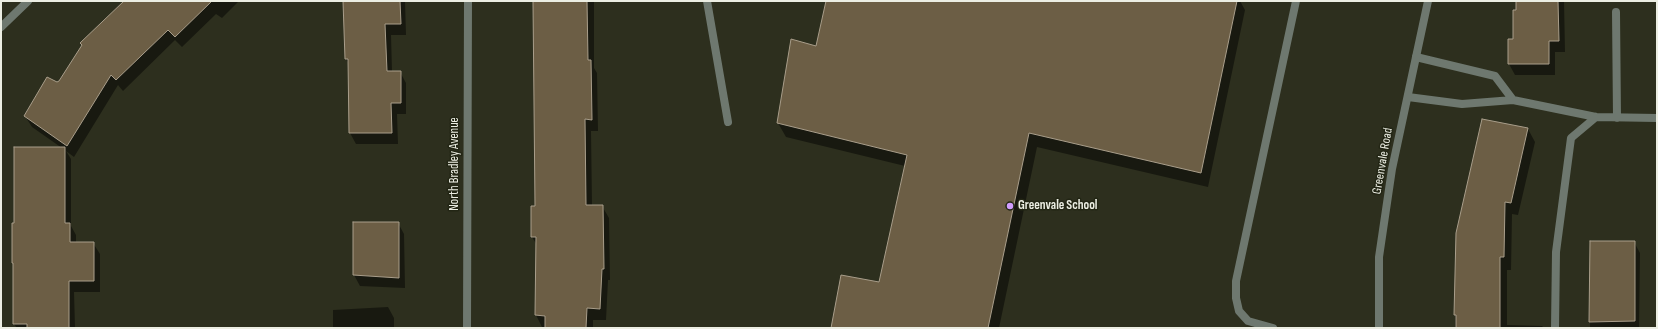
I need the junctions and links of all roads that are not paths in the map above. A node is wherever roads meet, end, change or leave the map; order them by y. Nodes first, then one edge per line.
1 (28, 1) edge
2 (468, 1) edge
3 (707, 1) edge
4 (1296, 1) edge
5 (1428, 1) edge
6 (1616, 12) dead end
7 (1, 27) edge
8 (1416, 57) junction
9 (1408, 97) junction
10 (1513, 100) junction
11 (1596, 117) junction
12 (1617, 118) junction
13 (1657, 118) edge
14 (728, 122) dead end
15 (467, 328) edge
16 (1273, 328) edge
17 (1379, 328) edge
18 (1555, 328) edge

1 - 7 street
2 - 15 street, North Bradley Avenue
3 - 14 street
4 - 16 street
5 - 8 street, Greenvale Road
6 - 12 street
8 - 9 street, Greenvale Road
8 - 10 street
9 - 10 street
9 - 17 street, Greenvale Road
10 - 11 street
11 - 12 street
11 - 18 street
12 - 13 street

